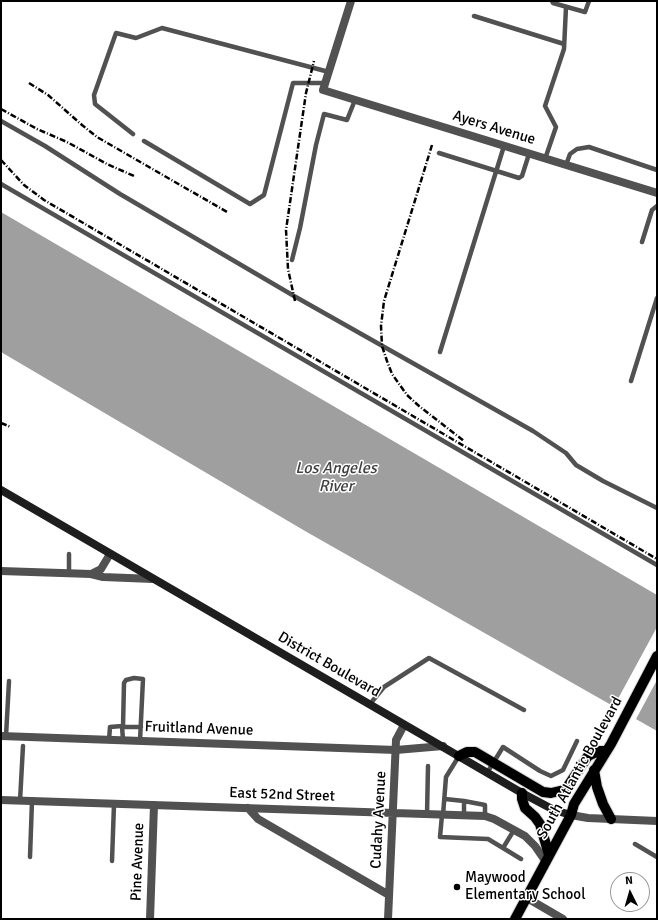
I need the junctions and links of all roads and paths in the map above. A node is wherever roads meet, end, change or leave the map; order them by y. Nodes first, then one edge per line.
1 (351, 1) edge
2 (552, 1) edge
3 (589, 1) edge
4 (566, 7) junction
5 (474, 16) dead end
6 (564, 44) junction
7 (329, 72) junction
8 (324, 86) junction
9 (356, 100) junction
10 (1, 121) edge
11 (133, 134) dead end
12 (144, 141) dead end
13 (504, 146) junction
14 (439, 152) dead end
15 (529, 154) junction
16 (545, 159) junction
17 (566, 165) junction
18 (657, 170) edge
19 (497, 171) junction
20 (1, 184) edge
21 (657, 193) edge
22 (657, 206) edge
23 (642, 242) dead end
24 (292, 260) dead end
25 (657, 298) edge
26 (440, 352) dead end
27 (631, 381) dead end
28 (1, 490) edge
29 (657, 508) edge
30 (69, 554) dead end
31 (110, 554) junction
32 (657, 565) edge
33 (1, 571) edge
34 (69, 574) junction
35 (91, 574) junction
36 (153, 579) junction
37 (657, 656) edge
38 (9, 681) dead end
39 (370, 704) junction
40 (524, 710) dead end
41 (404, 725) junction
42 (123, 727) junction
43 (141, 727) junction
44 (3, 736) edge
45 (109, 740) junction
46 (123, 740) junction
47 (140, 741) junction
48 (577, 741) dead end
49 (23, 746) dead end
50 (443, 746) junction
51 (396, 750) junction
52 (606, 751) junction
53 (459, 756) junction
54 (493, 763) junction
55 (428, 766) dead end
56 (594, 770) junction
57 (487, 773) junction
58 (522, 793) junction
59 (444, 799) junction
60 (1, 800) edge
61 (20, 801) junction
62 (32, 801) junction
63 (464, 801) junction
64 (114, 804) junction
65 (154, 805) junction
66 (248, 808) junction
67 (393, 813) junction
68 (427, 815) junction
69 (443, 815) junction
70 (570, 815) junction
71 (464, 816) junction
72 (485, 816) junction
73 (611, 819) junction
74 (657, 821) edge
75 (514, 830) junction
76 (635, 844) dead end
77 (503, 848) junction
78 (30, 857) dead end
79 (657, 857) edge
80 (548, 858) junction
81 (521, 859) dead end
82 (112, 861) dead end
83 (390, 895) junction
84 (528, 896) junction
85 (150, 919) edge
86 (388, 919) edge
87 (515, 919) edge
88 (564, 919) edge

1 - 7 street
2 - 4 lane
3 - 4 lane
4 - 6 lane
5 - 6 lane
6 - 16 lane
7 - 8 street
7 - 11 lane
8 - 9 street, Ayers Avenue
8 - 12 lane
9 - 13 street, Ayers Avenue
9 - 24 lane
10 - 29 lane
13 - 15 street, Ayers Avenue
13 - 19 lane
14 - 19 lane
15 - 16 street, Ayers Avenue
15 - 19 lane
16 - 17 street, Ayers Avenue
17 - 18 lane
17 - 21 street, Ayers Avenue
19 - 26 lane
20 - 32 lane
22 - 23 lane
25 - 27 lane
28 - 31 main road, District Boulevard
30 - 34 lane
31 - 35 street
31 - 36 main road, District Boulevard
33 - 34 street
34 - 35 street
35 - 36 street
36 - 39 main road, District Boulevard
37 - 52 main road, South Atlantic Boulevard
38 - 44 lane
39 - 40 lane
39 - 41 main road, District Boulevard
41 - 50 main road, District Boulevard
41 - 51 street, Cudahy Avenue
42 - 43 lane
42 - 43 lane
42 - 45 lane
42 - 46 lane
43 - 47 lane
44 - 45 street, Fruitland Avenue
45 - 46 street, Fruitland Avenue
46 - 47 street, Fruitland Avenue
47 - 51 street, Fruitland Avenue
48 - 54 lane
49 - 61 lane
50 - 51 street, Fruitland Avenue
50 - 53 main road, District Boulevard
51 - 67 street, Cudahy Avenue
52 - 54 main road
52 - 56 main road, South Atlantic Boulevard
53 - 54 main road
53 - 57 main road, District Boulevard
53 - 59 lane
54 - 57 lane
55 - 68 lane
56 - 70 main road, South Atlantic Boulevard
56 - 73 main road
57 - 58 main road, District Boulevard
58 - 70 main road, District Boulevard
58 - 80 main road
59 - 63 lane
59 - 69 lane
60 - 61 street, East 52nd Street
61 - 62 street, East 52nd Street
62 - 64 street, East 52nd Street
62 - 78 lane
63 - 71 lane
63 - 72 lane
64 - 65 street, East 52nd Street
64 - 82 lane
65 - 66 street, East 52nd Street
65 - 85 street, Pine Avenue
66 - 67 street, East 52nd Street
66 - 83 street
67 - 68 street, East 52nd Street
67 - 83 street, Cudahy Avenue
68 - 69 street, East 52nd Street
69 - 71 street, East 52nd Street
69 - 77 lane
70 - 73 street, District Boulevard
70 - 80 main road, South Atlantic Boulevard
71 - 72 street, East 52nd Street
72 - 75 street, East 52nd Street
73 - 74 street, District Boulevard
75 - 77 lane
75 - 80 street, East 52nd Street
76 - 79 lane
77 - 81 lane
80 - 84 main road, South Atlantic Boulevard
83 - 86 street, Cudahy Avenue
84 - 87 main road, South Atlantic Boulevard
84 - 88 street

